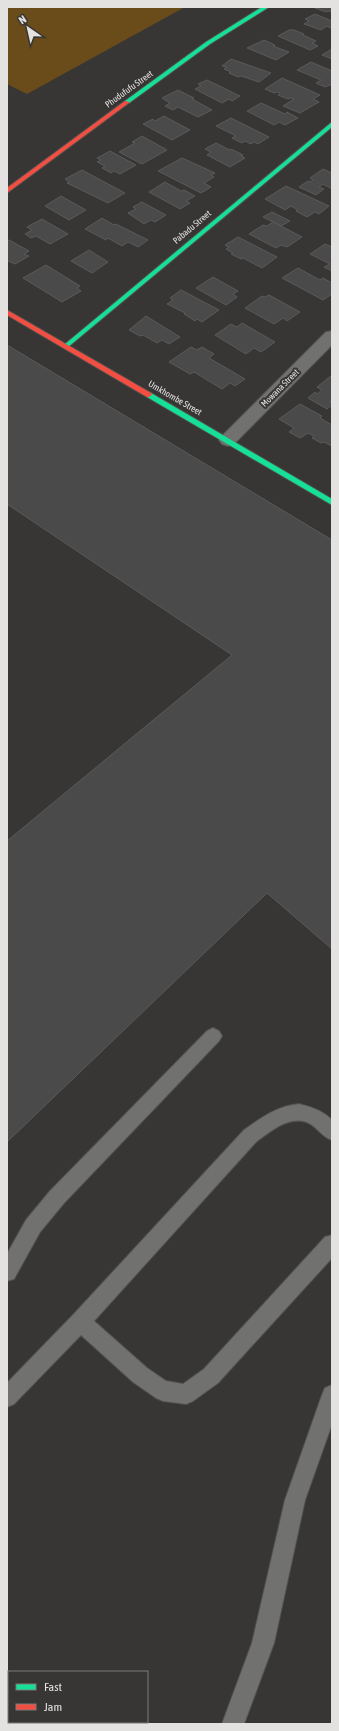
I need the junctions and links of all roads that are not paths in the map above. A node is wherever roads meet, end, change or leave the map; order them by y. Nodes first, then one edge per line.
1 (266, 7) edge
2 (332, 124) edge
3 (7, 191) edge
4 (7, 312) edge
5 (332, 336) edge
6 (66, 346) junction
7 (228, 440) junction
8 (332, 502) edge
9 (212, 1036) dead end
10 (332, 1132) edge
11 (332, 1244) edge
12 (7, 1272) edge
13 (80, 1322) junction
14 (332, 1396) edge
15 (7, 1397) edge
16 (233, 1724) edge

1 - 3 street, Phudufufu Street
2 - 6 street, Pabadu Street
4 - 6 street, Umkhombe Street
5 - 7 street, Mowana Street
6 - 7 street, Umkhombe Street
7 - 8 street, Umkhombe Street
9 - 12 lane
10 - 13 lane
11 - 13 lane
13 - 15 lane
14 - 16 lane

